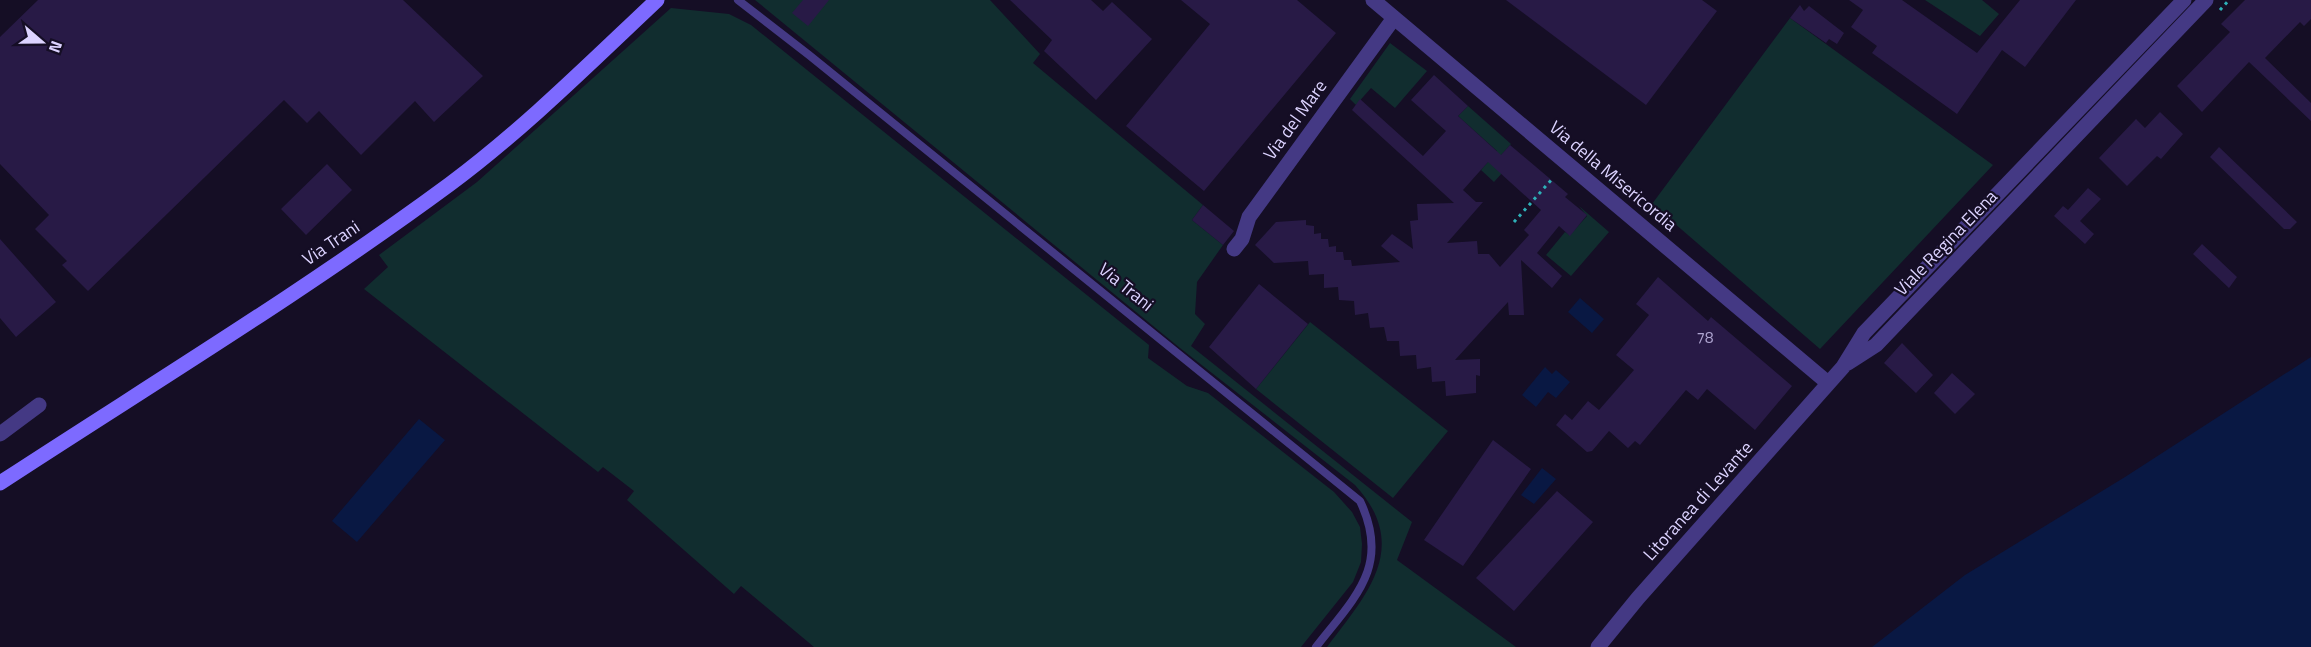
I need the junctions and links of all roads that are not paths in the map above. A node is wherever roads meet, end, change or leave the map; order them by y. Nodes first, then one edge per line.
1 (657, 0) edge
2 (738, 0) edge
3 (1373, 0) edge
4 (2184, 0) edge
5 (2206, 0) edge
6 (1394, 18) junction
7 (2143, 43) junction
8 (2155, 54) junction
9 (2066, 135) junction
10 (1234, 249) dead end
11 (1828, 383) junction
12 (39, 405) dead end
13 (0, 434) edge
14 (0, 483) edge
15 (1316, 647) edge
16 (1598, 647) edge

1 - 14 main road, Via Trani
2 - 15 lane, Via Trani
3 - 6 street, Via della Misericordia
4 - 7 street, Viale Regina Elena
5 - 8 street, Viale Regina Elena
6 - 10 street, Via del Mare
6 - 11 street, Via della Misericordia
7 - 8 street
7 - 9 street, Viale Regina Elena
8 - 9 street, Viale Regina Elena
9 - 11 street, Viale Regina Elena
11 - 16 street, Litoranea di Levante
12 - 13 street

